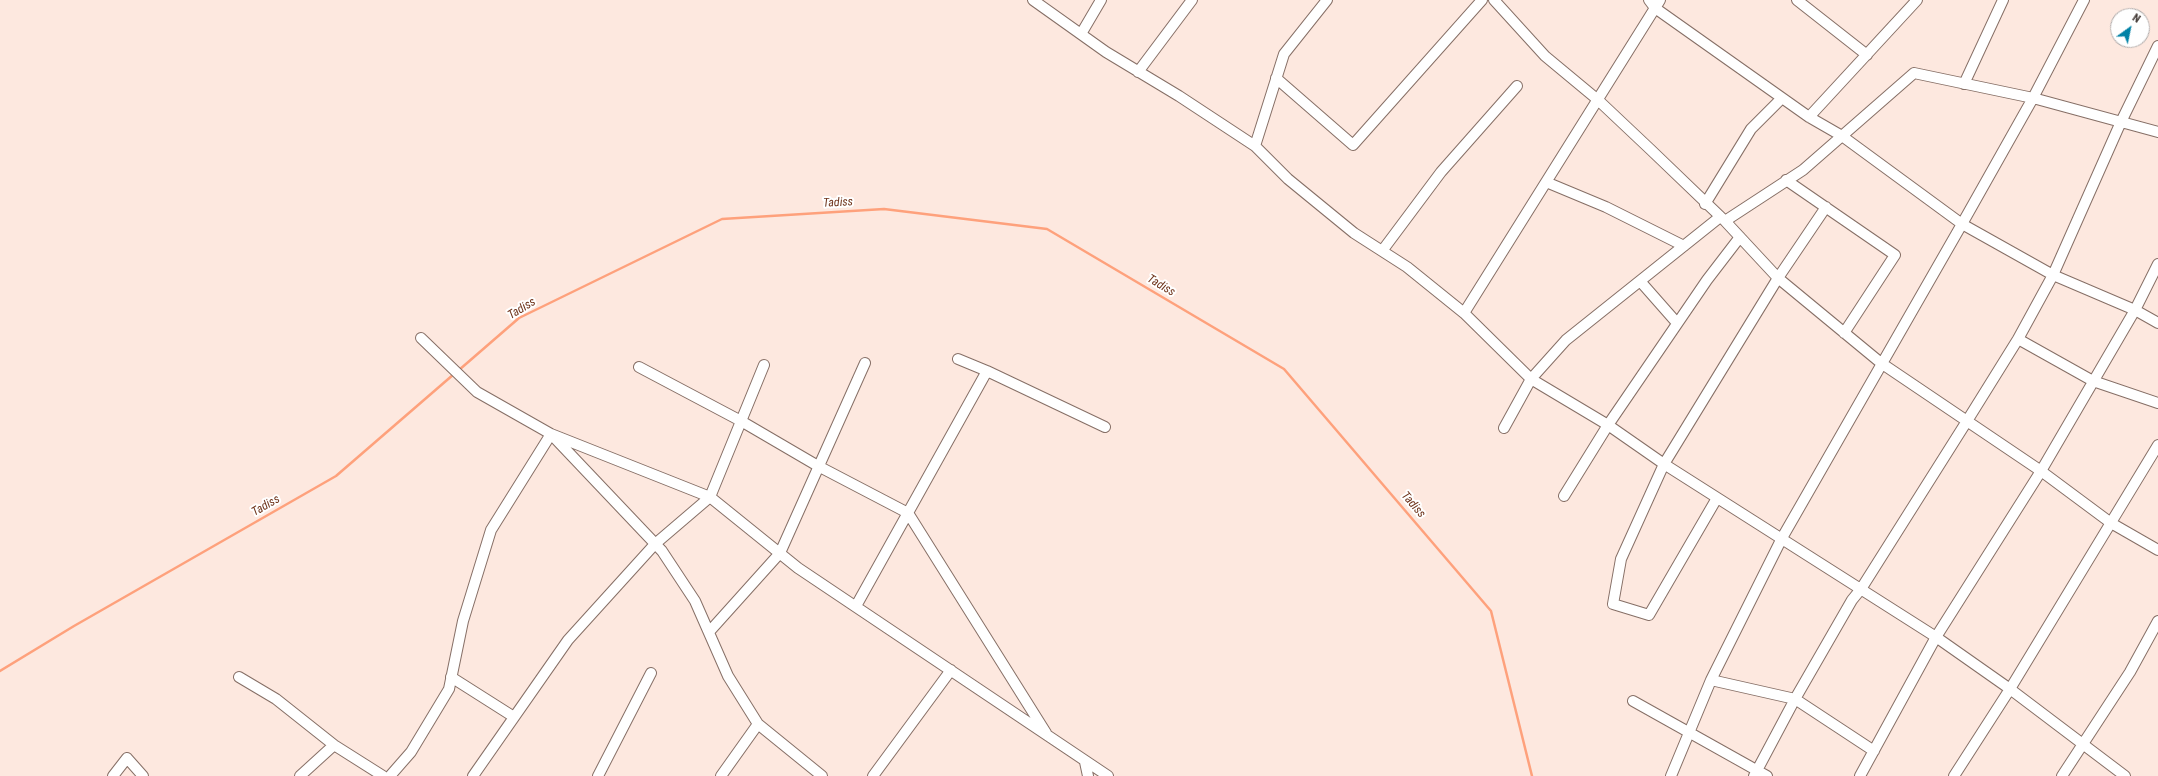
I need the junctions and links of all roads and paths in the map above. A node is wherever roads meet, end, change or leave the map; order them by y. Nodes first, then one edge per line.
1 (1034, 0) edge
2 (1101, 0) edge
3 (1192, 0) edge
4 (1327, 0) edge
5 (1482, 0) edge
6 (1494, 0) edge
7 (1797, 0) edge
8 (1917, 0) edge
9 (2003, 0) edge
10 (2084, 0) edge
11 (1655, 3) edge
12 (1080, 34) junction
13 (2158, 46) edge
14 (1867, 55) junction
15 (1138, 72) junction
16 (1276, 78) junction
17 (1964, 84) junction
18 (1517, 86) dead end
19 (1782, 98) junction
20 (2033, 98) junction
21 (1598, 100) junction
22 (1809, 117) junction
23 (2120, 124) junction
24 (2158, 132) edge
25 (1842, 136) junction
26 (1255, 146) junction
27 (1786, 180) junction
28 (1546, 182) junction
29 (1705, 204) junction
30 (1826, 207) junction
31 (1722, 219) junction
32 (1962, 224) junction
33 (1740, 237) junction
34 (1684, 246) junction
35 (1382, 251) junction
36 (2158, 264) edge
37 (2053, 275) junction
38 (1778, 278) junction
39 (1640, 281) junction
40 (2135, 310) junction
41 (1464, 313) junction
42 (1677, 323) junction
43 (2158, 323) edge
44 (1844, 333) junction
45 (421, 338) dead end
46 (2018, 339) junction
47 (958, 359) dead end
48 (865, 363) dead end
49 (1881, 363) junction
50 (764, 365) dead end
51 (639, 367) dead end
52 (987, 371) junction
53 (1531, 379) junction
54 (2093, 381) junction
55 (2158, 403) edge
56 (741, 421) junction
57 (1967, 421) junction
58 (1608, 425) junction
59 (1105, 427) dead end
60 (1504, 428) dead end
61 (551, 434) junction
62 (2158, 445) edge
63 (1664, 464) junction
64 (818, 466) junction
65 (2041, 471) junction
66 (1564, 496) dead end
67 (710, 497) junction
68 (1717, 498) junction
69 (908, 512) junction
70 (2112, 523) junction
71 (1782, 538) junction
72 (655, 544) junction
73 (2158, 550) edge
74 (780, 553) junction
75 (1861, 589) junction
76 (856, 606) junction
77 (2158, 621) edge
78 (709, 632) junction
79 (1936, 637) junction
80 (951, 670) junction
81 (651, 673) dead end
82 (239, 676) dead end
83 (451, 677) junction
84 (1711, 680) junction
85 (2010, 688) junction
86 (1795, 699) junction
87 (1633, 701) dead end
88 (514, 717) junction
89 (758, 724) junction
90 (1689, 732) junction
91 (1049, 737) junction
92 (2082, 744) junction
93 (334, 745) junction
94 (1874, 751) junction
95 (1085, 762) junction
96 (1756, 773) edge
97 (113, 776) edge
98 (143, 776) edge
99 (300, 776) edge
100 (383, 776) edge
101 (390, 776) edge
102 (473, 776) edge
103 (598, 776) edge
104 (721, 776) edge
105 (822, 776) edge
106 (873, 776) edge
107 (1088, 776) edge
108 (1108, 776) edge
109 (1671, 776) edge
110 (1767, 776) edge
111 (1860, 776) edge
112 (1954, 776) edge
113 (2062, 776) edge
114 (2125, 776) edge

1 - 12 street
2 - 12 street
3 - 15 street
4 - 16 street
5 - 16 street
6 - 21 street
7 - 14 street
8 - 14 street
9 - 17 street
10 - 20 street
11 - 19 street
11 - 21 street
12 - 15 street
13 - 23 street
14 - 22 street
15 - 26 street
16 - 26 street
17 - 20 street
17 - 25 street
18 - 35 street
19 - 22 street
19 - 29 street
20 - 23 street
20 - 32 street
21 - 28 street
21 - 29 street
22 - 25 street
23 - 24 street
23 - 37 street
25 - 27 street
25 - 32 street
26 - 35 street
27 - 30 street
27 - 31 street
28 - 34 street
28 - 41 street
29 - 31 street
30 - 38 street
30 - 44 street
31 - 33 street
31 - 34 street
32 - 37 street
32 - 49 street
33 - 38 street
33 - 42 street
34 - 39 street
35 - 41 street
36 - 40 street
37 - 40 street
37 - 46 street
38 - 44 street
38 - 63 street
39 - 42 street
39 - 53 street
40 - 43 street
40 - 54 street
41 - 53 street
42 - 58 street
44 - 49 street
45 - 61 street
46 - 54 street
46 - 57 street
47 - 52 street
48 - 64 street
49 - 57 street
49 - 71 street
50 - 56 street
51 - 56 street
52 - 59 street
52 - 69 street
53 - 58 street
53 - 60 street
54 - 55 street
54 - 65 street
56 - 64 street
56 - 67 street
57 - 65 street
57 - 75 street
58 - 63 street
58 - 66 street
61 - 67 street
61 - 72 street
61 - 83 street
62 - 70 street
63 - 68 street
63 - 68 street
64 - 69 street
64 - 74 street
65 - 70 street
65 - 79 street
67 - 72 street
67 - 74 street
68 - 71 street
69 - 76 street
69 - 91 street
70 - 73 street
70 - 85 street
71 - 75 street
71 - 84 street
72 - 78 street
72 - 88 street
74 - 76 street
74 - 78 street
75 - 79 street
75 - 86 street
76 - 80 street
77 - 92 street
78 - 89 street
79 - 85 street
79 - 94 street
80 - 91 street
80 - 106 street
81 - 103 street
82 - 93 street
83 - 88 street
83 - 101 street
84 - 86 street
84 - 90 street
85 - 92 street
85 - 112 street
86 - 94 street
86 - 96 street
87 - 90 street
88 - 102 street
89 - 104 street
89 - 105 street
90 - 96 street
90 - 109 street
91 - 95 street
92 - 113 street
92 - 114 street
93 - 99 street
93 - 100 street
94 - 111 street
95 - 107 street
95 - 108 street
96 - 110 street
97 - 98 street

